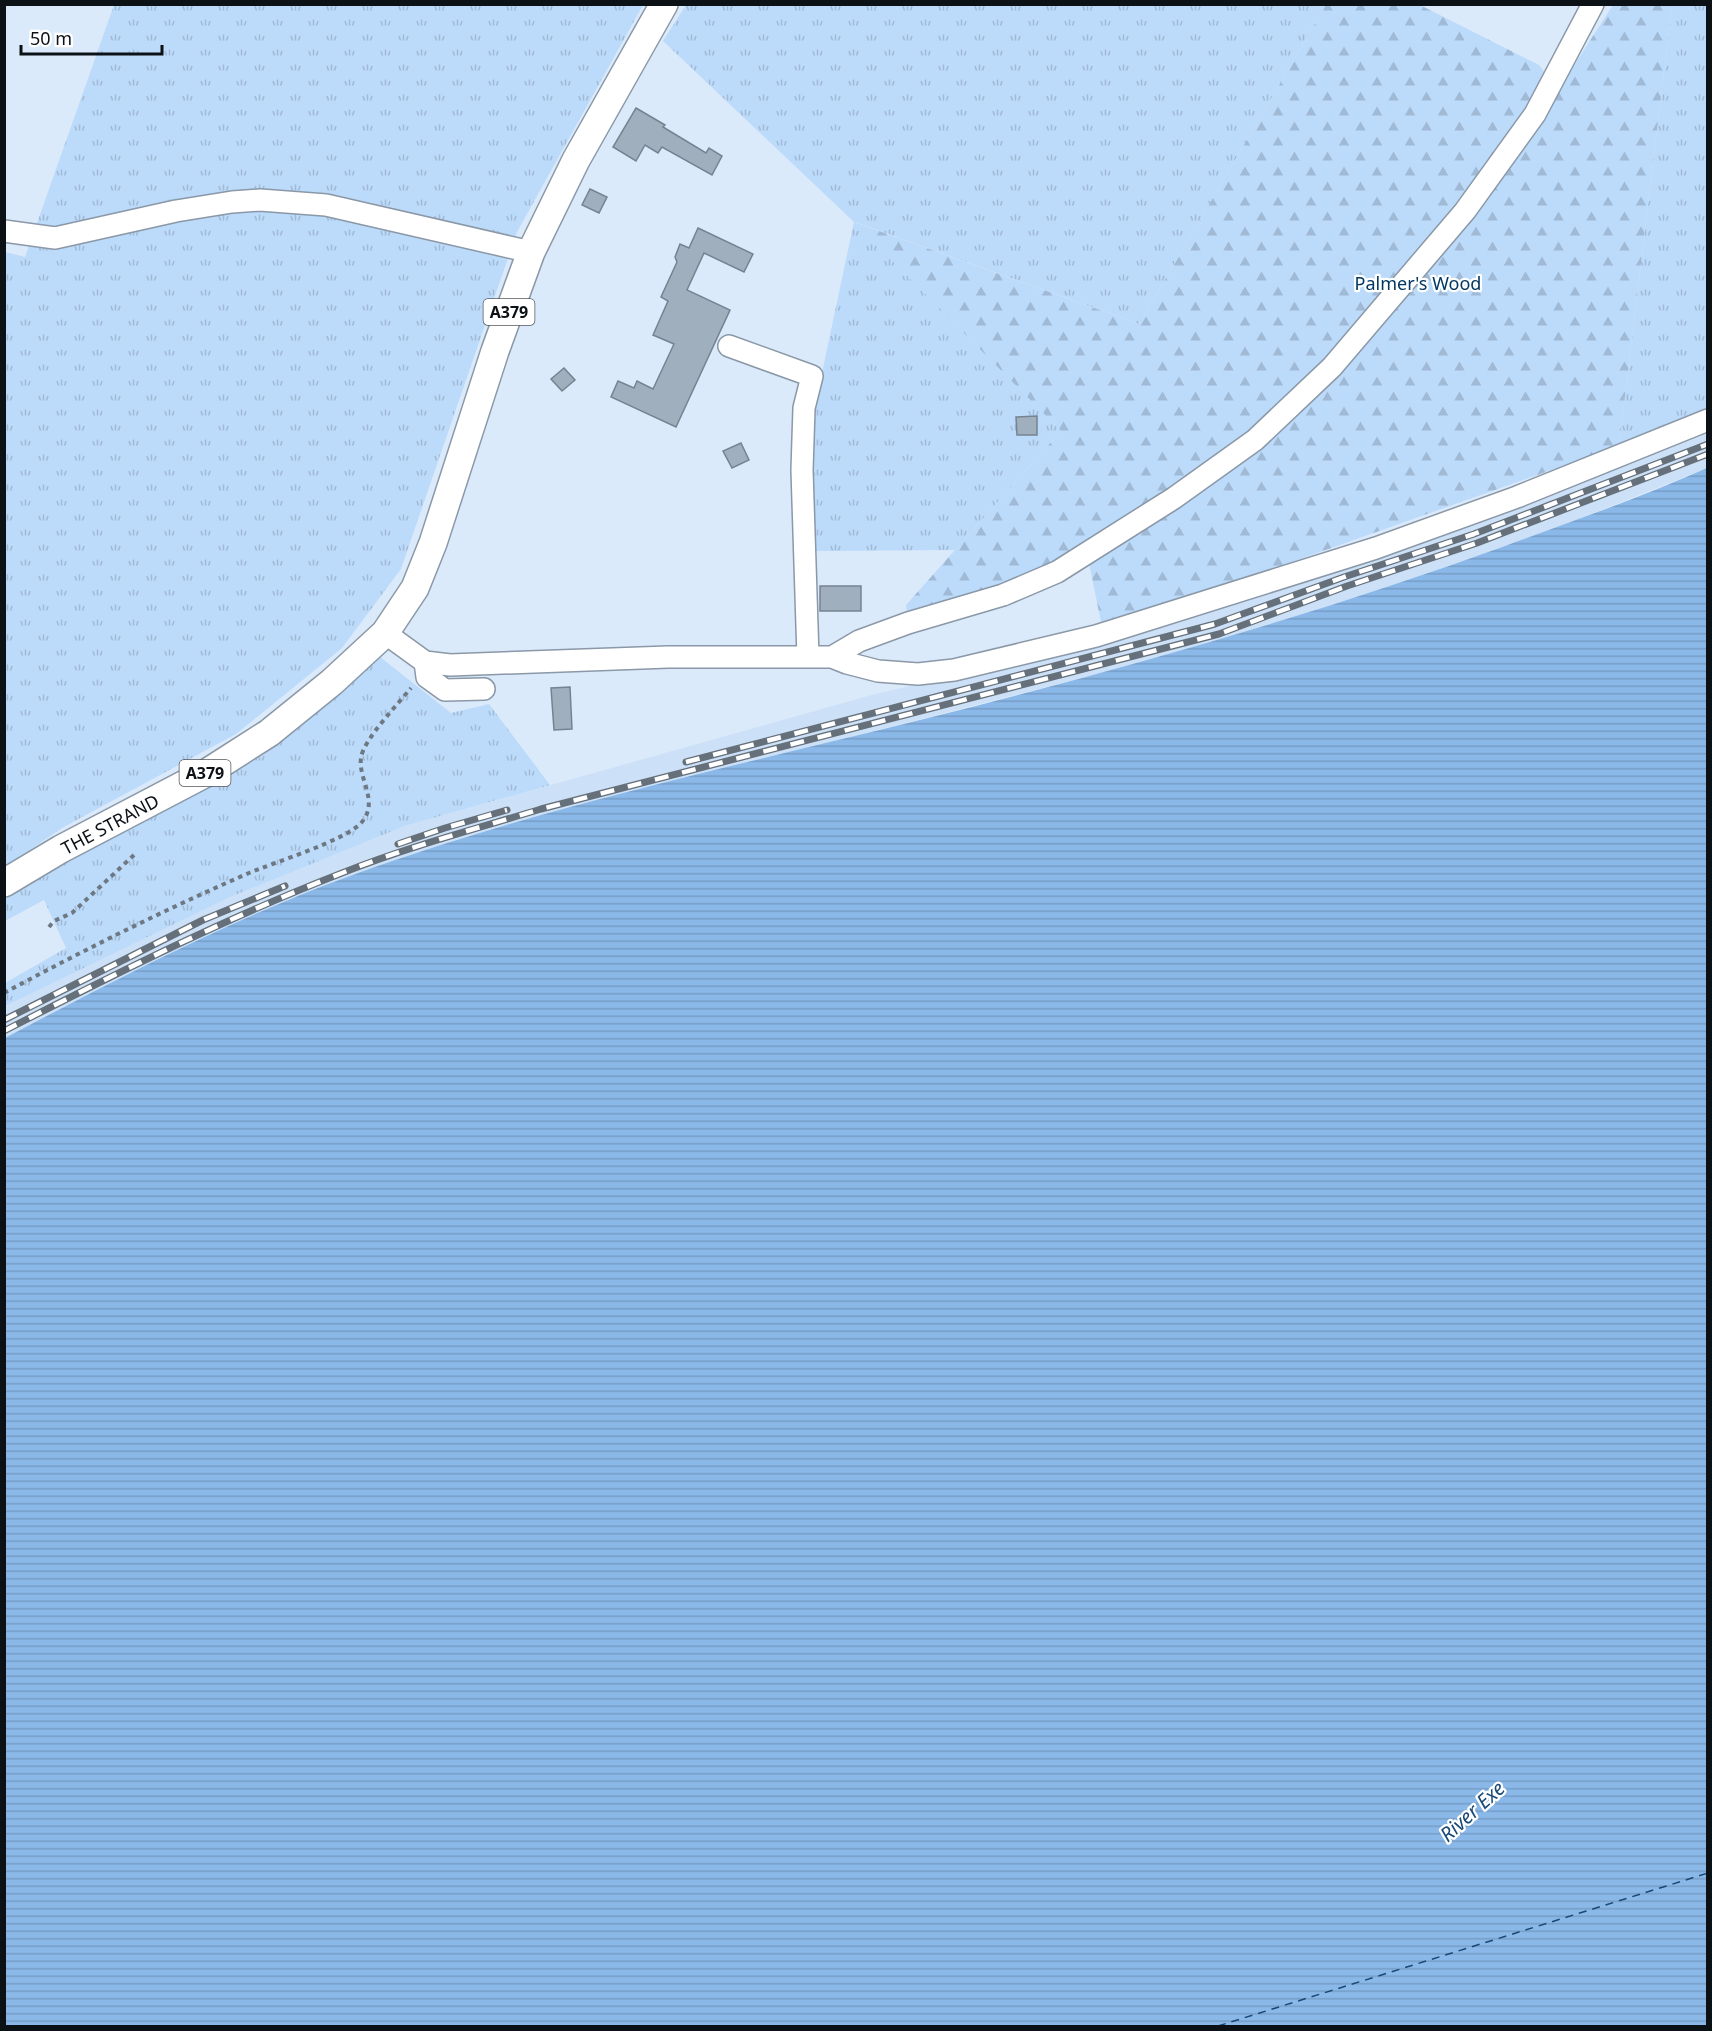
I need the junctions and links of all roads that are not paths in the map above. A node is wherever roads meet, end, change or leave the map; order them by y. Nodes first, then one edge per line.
1 (664, 4) edge
2 (1593, 4) edge
3 (4, 231) edge
4 (531, 252) junction
5 (729, 346) dead end
6 (1707, 420) edge
7 (385, 633) junction
8 (808, 657) junction
9 (832, 657) junction
10 (425, 662) junction
11 (484, 689) dead end
12 (4, 883) edge

1 - 4 main road, A379
2 - 9 street
3 - 4 street
4 - 7 main road, A379
5 - 8 street
6 - 9 street
7 - 10 street
7 - 12 main road, THE STRAND / A379
8 - 9 street
8 - 10 street
10 - 11 street

